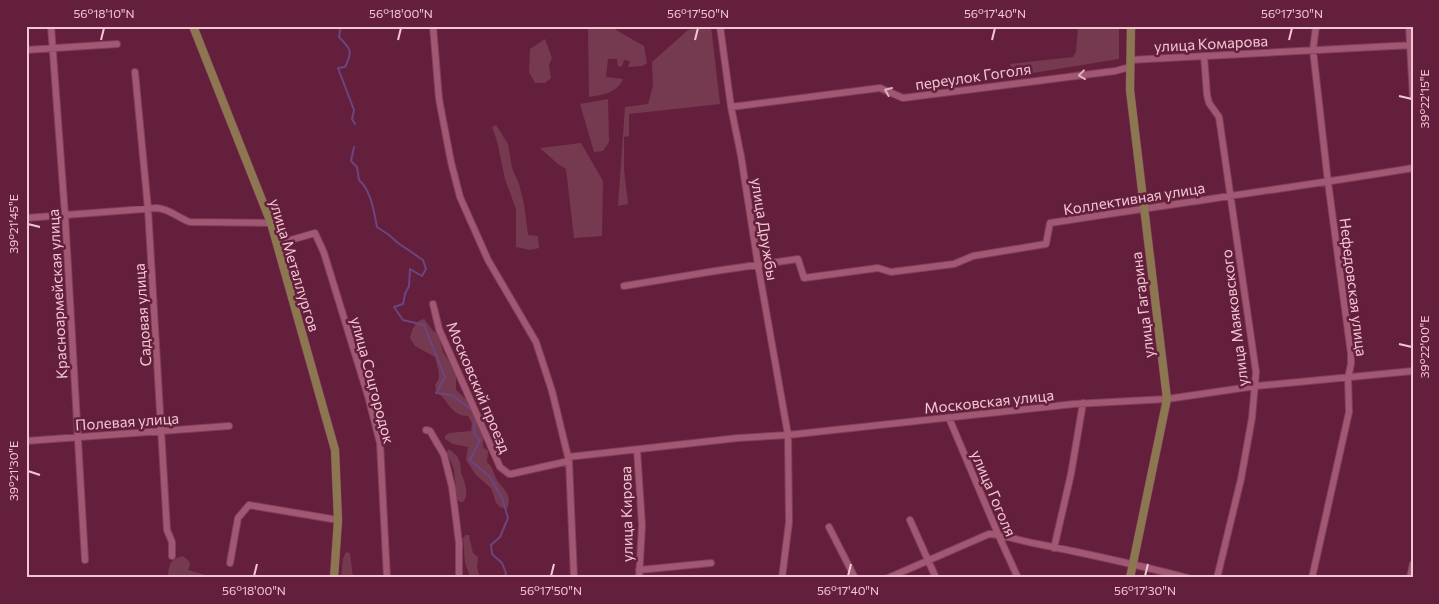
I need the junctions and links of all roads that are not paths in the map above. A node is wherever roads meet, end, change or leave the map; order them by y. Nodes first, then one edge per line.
1 (50, 26) edge
2 (192, 26) edge
3 (433, 26) edge
4 (720, 26) edge
5 (1131, 26) edge
6 (1316, 26) edge
7 (1409, 26) edge
8 (117, 44) dead end
9 (1411, 45) edge
10 (52, 48) junction
11 (26, 50) edge
12 (1313, 50) junction
13 (1204, 56) junction
14 (1130, 64) junction
15 (135, 72) dead end
16 (1413, 97) edge
17 (731, 107) junction
18 (1413, 168) edge
19 (1328, 182) junction
20 (1231, 196) junction
21 (1144, 208) junction
22 (148, 209) junction
23 (65, 215) junction
24 (26, 218) edge
25 (270, 223) junction
26 (277, 244) junction
27 (758, 265) junction
28 (624, 286) dead end
29 (432, 304) dead end
30 (1413, 371) edge
31 (1348, 378) junction
32 (1256, 386) junction
33 (1167, 399) junction
34 (1083, 403) junction
35 (949, 418) junction
36 (229, 426) dead end
37 (426, 430) dead end
38 (162, 431) junction
39 (788, 434) junction
40 (78, 436) junction
41 (26, 441) edge
42 (638, 450) junction
43 (568, 459) junction
44 (338, 520) junction
45 (910, 520) dead end
46 (829, 527) dead end
47 (998, 534) junction
48 (1054, 548) junction
49 (172, 556) dead end
50 (84, 560) dead end
51 (928, 560) junction
52 (230, 563) dead end
53 (712, 563) dead end
54 (1133, 564) junction
55 (1413, 564) edge
56 (640, 570) junction
57 (334, 578) edge
58 (387, 578) edge
59 (459, 578) edge
60 (574, 578) edge
61 (639, 578) edge
62 (782, 578) edge
63 (855, 578) edge
64 (888, 578) edge
65 (936, 578) edge
66 (1018, 578) edge
67 (1130, 578) edge
68 (1188, 578) edge
69 (1217, 578) edge
70 (1312, 578) edge
71 (1410, 578) edge

1 - 10 street, Красноармейская улица
2 - 25 main road, улица Металлургов
3 - 43 street
4 - 17 street, улица Дружбы
5 - 14 main road, улица Гагарина
6 - 12 street, Нефедовская улица
7 - 9 street
8 - 10 street
9 - 12 street, улица Комарова
9 - 16 street
10 - 11 street
10 - 23 street, Красноармейская улица
12 - 13 street, улица Комарова
12 - 19 street, Нефедовская улица
13 - 14 street, улица Комарова
13 - 20 street, улица Маяковского
14 -> 17 street, переулок Гоголя
14 - 21 main road, улица Гагарина
15 - 22 street, Садовая улица
17 - 27 street, улица Дружбы
18 - 19 street, Коллективная улица
19 - 20 street, Коллективная улица
19 - 31 street, Нефедовская улица
20 - 21 street, Коллективная улица
20 - 32 street, улица Маяковского
21 - 27 street, Коллективная улица
21 - 33 main road, улица Гагарина
22 - 23 street
22 - 25 street
22 - 38 street, Садовая улица
23 - 24 street
23 - 40 street, Красноармейская улица
25 - 26 main road, улица Металлургов
26 - 44 main road, улица Металлургов
26 - 58 street, улица Соцгородок
27 - 28 street, Коллективная улица
27 - 39 street, улица Дружбы
29 - 43 street, Московский проезд
30 - 31 street, Московская улица
31 - 32 street, Московская улица
31 - 70 street, Нефедовская улица
32 - 33 street, Московская улица
32 - 69 street, улица Маяковского
33 - 34 street, Московская улица
33 - 54 main road, улица Гагарина
34 - 35 street, Московская улица
34 - 48 street
35 - 39 street, Московская улица
35 - 47 street, улица Гоголя
36 - 38 street, Полевая улица
37 - 59 street
38 - 40 street, Полевая улица
38 - 49 street, Садовая улица
39 - 42 street, Московская улица
39 - 62 street, улица Дружбы
40 - 41 street, Полевая улица
40 - 50 street, Красноармейская улица
42 - 43 street, Московская улица
42 - 56 street, улица Кирова
43 - 60 street
44 - 52 street
44 - 57 main road, улица Металлургов
45 - 51 street
46 - 63 street
47 - 48 street
47 - 51 street
47 - 66 street, улица Гоголя
48 - 54 street
51 - 64 street
51 - 65 street
53 - 56 street
54 - 67 main road, улица Гагарина
54 - 68 street
55 - 71 street
56 - 61 street, улица Кирова

